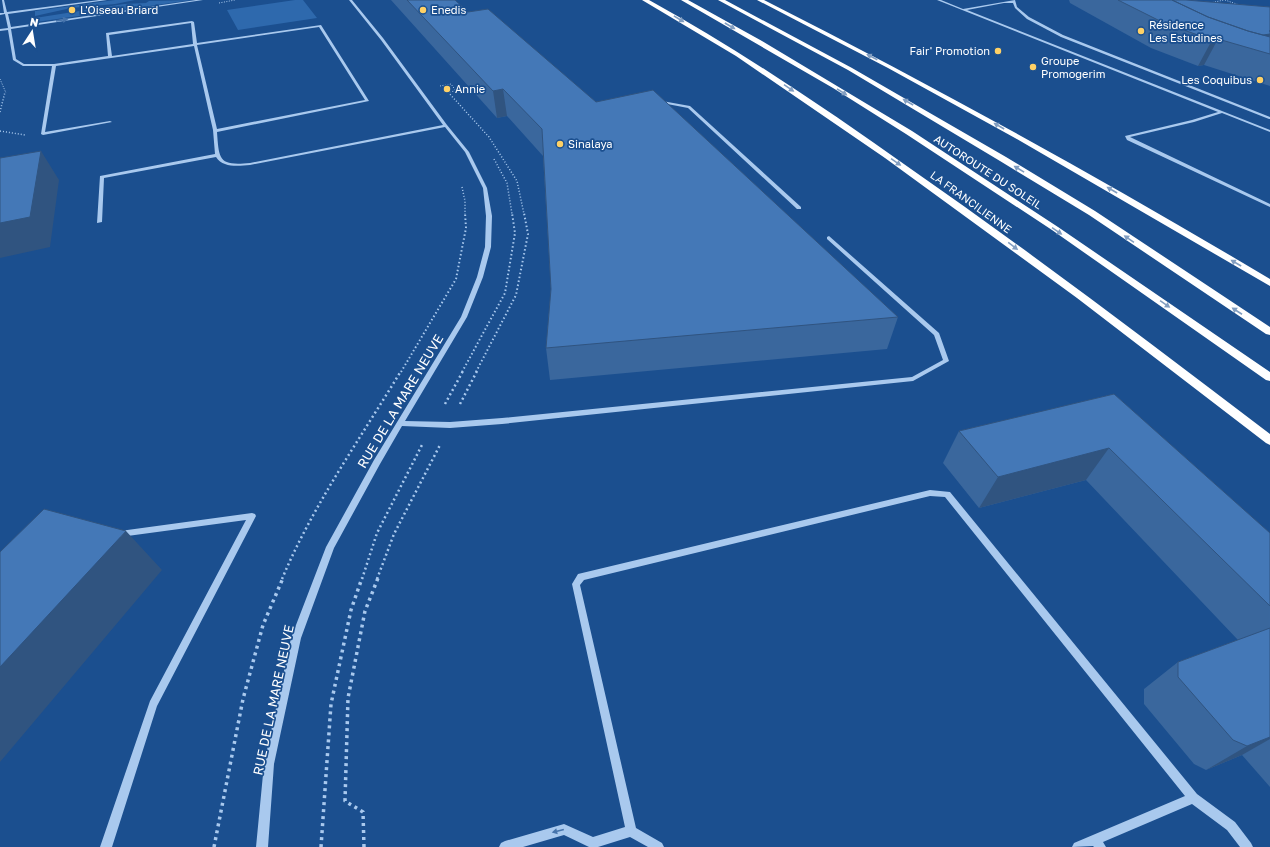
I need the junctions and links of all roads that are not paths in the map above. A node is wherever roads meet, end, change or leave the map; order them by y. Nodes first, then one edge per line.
1 (3, 0) edge
2 (106, 0) edge
3 (202, 0) edge
4 (350, 0) edge
5 (645, 0) edge
6 (684, 0) edge
7 (721, 0) edge
8 (760, 0) edge
9 (938, 0) edge
10 (1014, 1) edge
11 (963, 10) junction
12 (6, 13) junction
13 (0, 14) edge
14 (10, 28) junction
15 (0, 30) edge
16 (195, 44) junction
17 (110, 56) junction
18 (54, 65) junction
19 (663, 102) edge
20 (1222, 112) junction
21 (1270, 118) edge
22 (110, 122) dead end
23 (446, 126) junction
24 (215, 131) junction
25 (1270, 131) edge
26 (216, 155) junction
27 (1270, 206) edge
28 (799, 208) dead end
29 (99, 222) dead end
30 (829, 238) dead end
31 (1270, 283) edge
32 (1270, 332) edge
33 (1270, 377) edge
34 (401, 423) junction
35 (1270, 440) edge
36 (108, 535) edge
37 (1193, 798) junction
38 (630, 832) junction
39 (1098, 843) edge
40 (592, 845) edge
41 (106, 847) edge
42 (262, 847) edge
43 (505, 847) edge
44 (658, 847) edge
45 (1078, 847) edge
46 (1247, 847) edge

1 - 12 street
2 - 12 street
14 -> 3 street
4 - 23 street, RUE DE LA MARE NEUVE
5 -> 35 highway, LA FRANCILIENNE
6 -> 33 highway, AUTOROUTE DU SOLEIL
32 -> 7 highway, AUTOROUTE DU SOLEIL
31 -> 8 highway
9 - 11 street
10 - 11 street
10 - 21 street
11 - 20 street
12 - 13 street
12 - 14 street
14 - 15 street
14 - 18 street
16 - 17 street
16 - 17 street
16 - 24 street
16 - 24 street
17 - 18 street
18 - 22 street
19 - 28 street
20 - 25 street
20 - 27 street
23 - 26 street
23 - 34 street, RUE DE LA MARE NEUVE
24 - 26 street
26 - 29 street
30 - 34 street
34 - 42 street, RUE DE LA MARE NEUVE
36 - 41 street
37 - 38 street
37 - 39 street
37 - 46 street
38 - 40 street
38 - 44 street
39 - 45 street
40 -> 43 street

